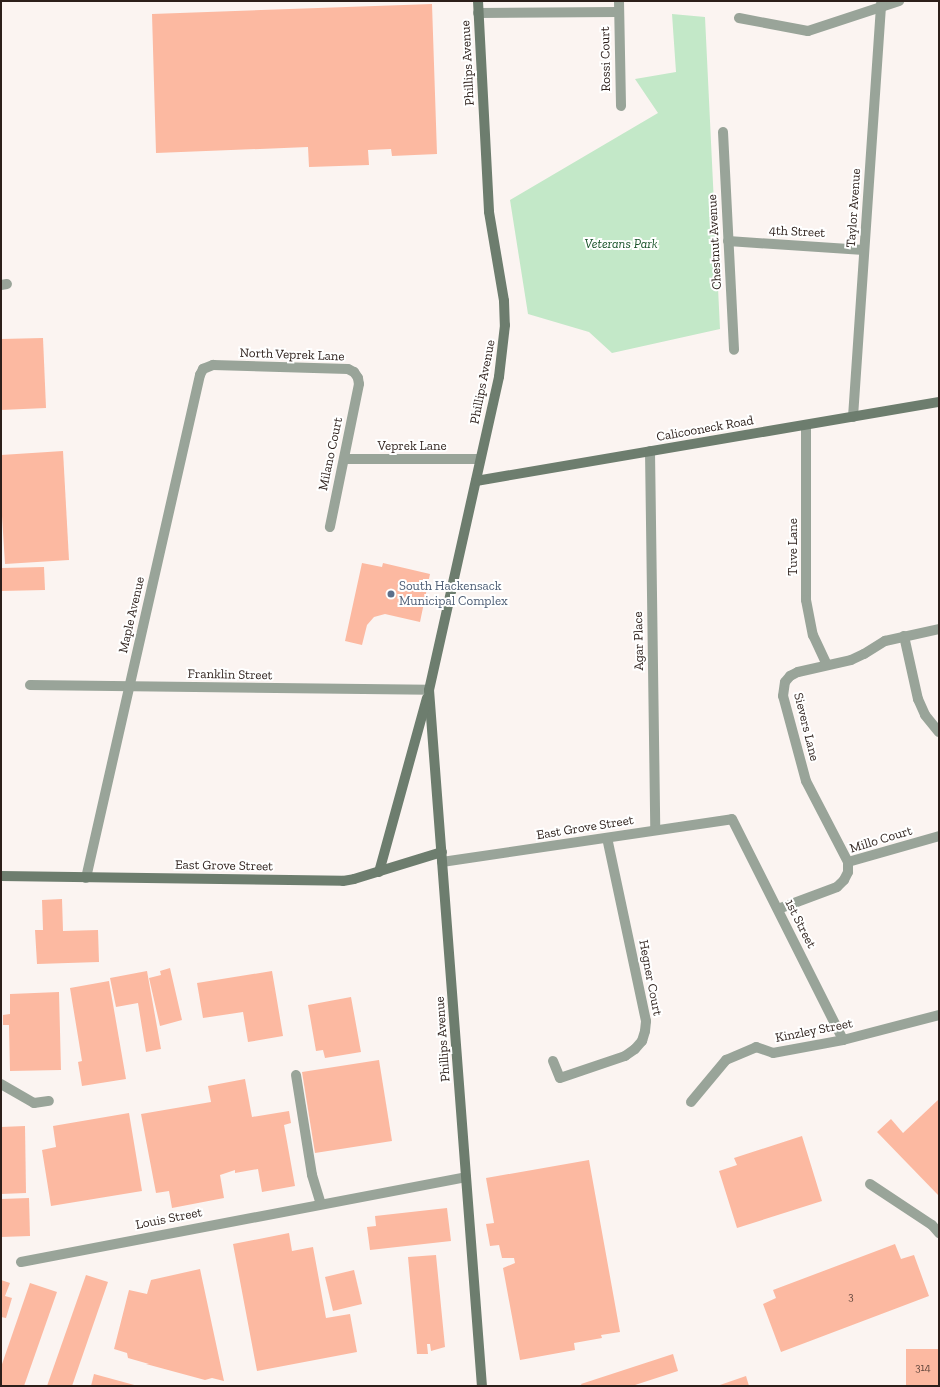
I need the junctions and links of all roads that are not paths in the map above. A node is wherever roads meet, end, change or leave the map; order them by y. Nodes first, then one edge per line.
1 (478, 1) edge
2 (619, 1) edge
3 (899, 1) edge
4 (881, 4) edge
5 (618, 12) junction
6 (478, 13) junction
7 (739, 18) dead end
8 (620, 106) dead end
9 (724, 132) dead end
10 (728, 241) junction
11 (864, 250) junction
12 (734, 350) dead end
13 (214, 365) joint
14 (359, 386) joint
15 (939, 402) edge
16 (853, 417) junction
17 (806, 425) junction
18 (650, 451) junction
19 (344, 458) junction
20 (480, 459) junction
21 (476, 481) junction
22 (330, 527) dead end
23 (939, 629) edge
24 (904, 636) junction
25 (827, 665) junction
26 (30, 685) dead end
27 (129, 686) junction
28 (429, 690) junction
29 (939, 732) edge
30 (732, 819) joint
31 (655, 830) junction
32 (939, 836) edge
33 (607, 838) junction
34 (442, 857) junction
35 (848, 862) junction
36 (379, 872) junction
37 (1, 876) edge
38 (86, 878) junction
39 (778, 909) junction
40 (939, 1015) edge
41 (843, 1040) junction
42 (553, 1061) dead end
43 (296, 1075) dead end
44 (1, 1084) edge
45 (50, 1100) dead end
46 (690, 1102) dead end
47 (466, 1177) junction
48 (870, 1184) dead end
49 (321, 1204) junction
50 (939, 1233) edge
51 (21, 1262) dead end
52 (482, 1386) edge

1 - 6 street, Phillips Avenue
2 - 5 street
3 - 4 street
4 - 7 street
4 - 11 street, Taylor Avenue
5 - 6 street
5 - 8 street, Rossi Court
6 - 20 street, Phillips Avenue
9 - 10 street, Chestnut Avenue
10 - 11 street, 4th Street
10 - 12 street, Chestnut Avenue
11 - 16 street, Taylor Avenue
13 - 14 street, North Veprek Lane
13 - 27 street, Maple Avenue
14 - 19 street, Milano Court
15 - 16 street, Calicooneck Road
16 - 17 street, Calicooneck Road
17 - 18 street, Calicooneck Road
17 - 25 street, Tuve Lane
18 - 21 street, Calicooneck Road
18 - 31 street, Agar Place
19 - 20 street, Veprek Lane
19 - 22 street, Milano Court
20 - 21 street, Phillips Avenue
21 - 28 street, Phillips Avenue
23 - 24 street, Sievers Lane
24 - 25 street, Sievers Lane
24 - 29 street
25 - 35 street, Sievers Lane
26 - 27 street, Franklin Street
27 - 28 street, Franklin Street
27 - 38 street, Maple Avenue
28 - 34 street, Phillips Avenue
28 - 36 street, Phillips Avenue
30 - 31 street, East Grove Street
30 - 39 street, 1st Street
31 - 33 street, East Grove Street
32 - 35 street, Millo Court
33 - 34 street, East Grove Street
33 - 42 street, Hegner Court
34 - 36 street, East Grove Street
34 - 47 street, Phillips Avenue
35 - 39 street, Millo Court
36 - 38 street, East Grove Street
37 - 38 street, East Grove Street
39 - 41 street, 1st Street
40 - 41 street, Kinzley Street
41 - 46 street, Kinzley Street
43 - 49 street
44 - 45 street
47 - 49 street, Louis Street
47 - 52 street, Phillips Avenue
48 - 50 street
49 - 51 street, Louis Street

